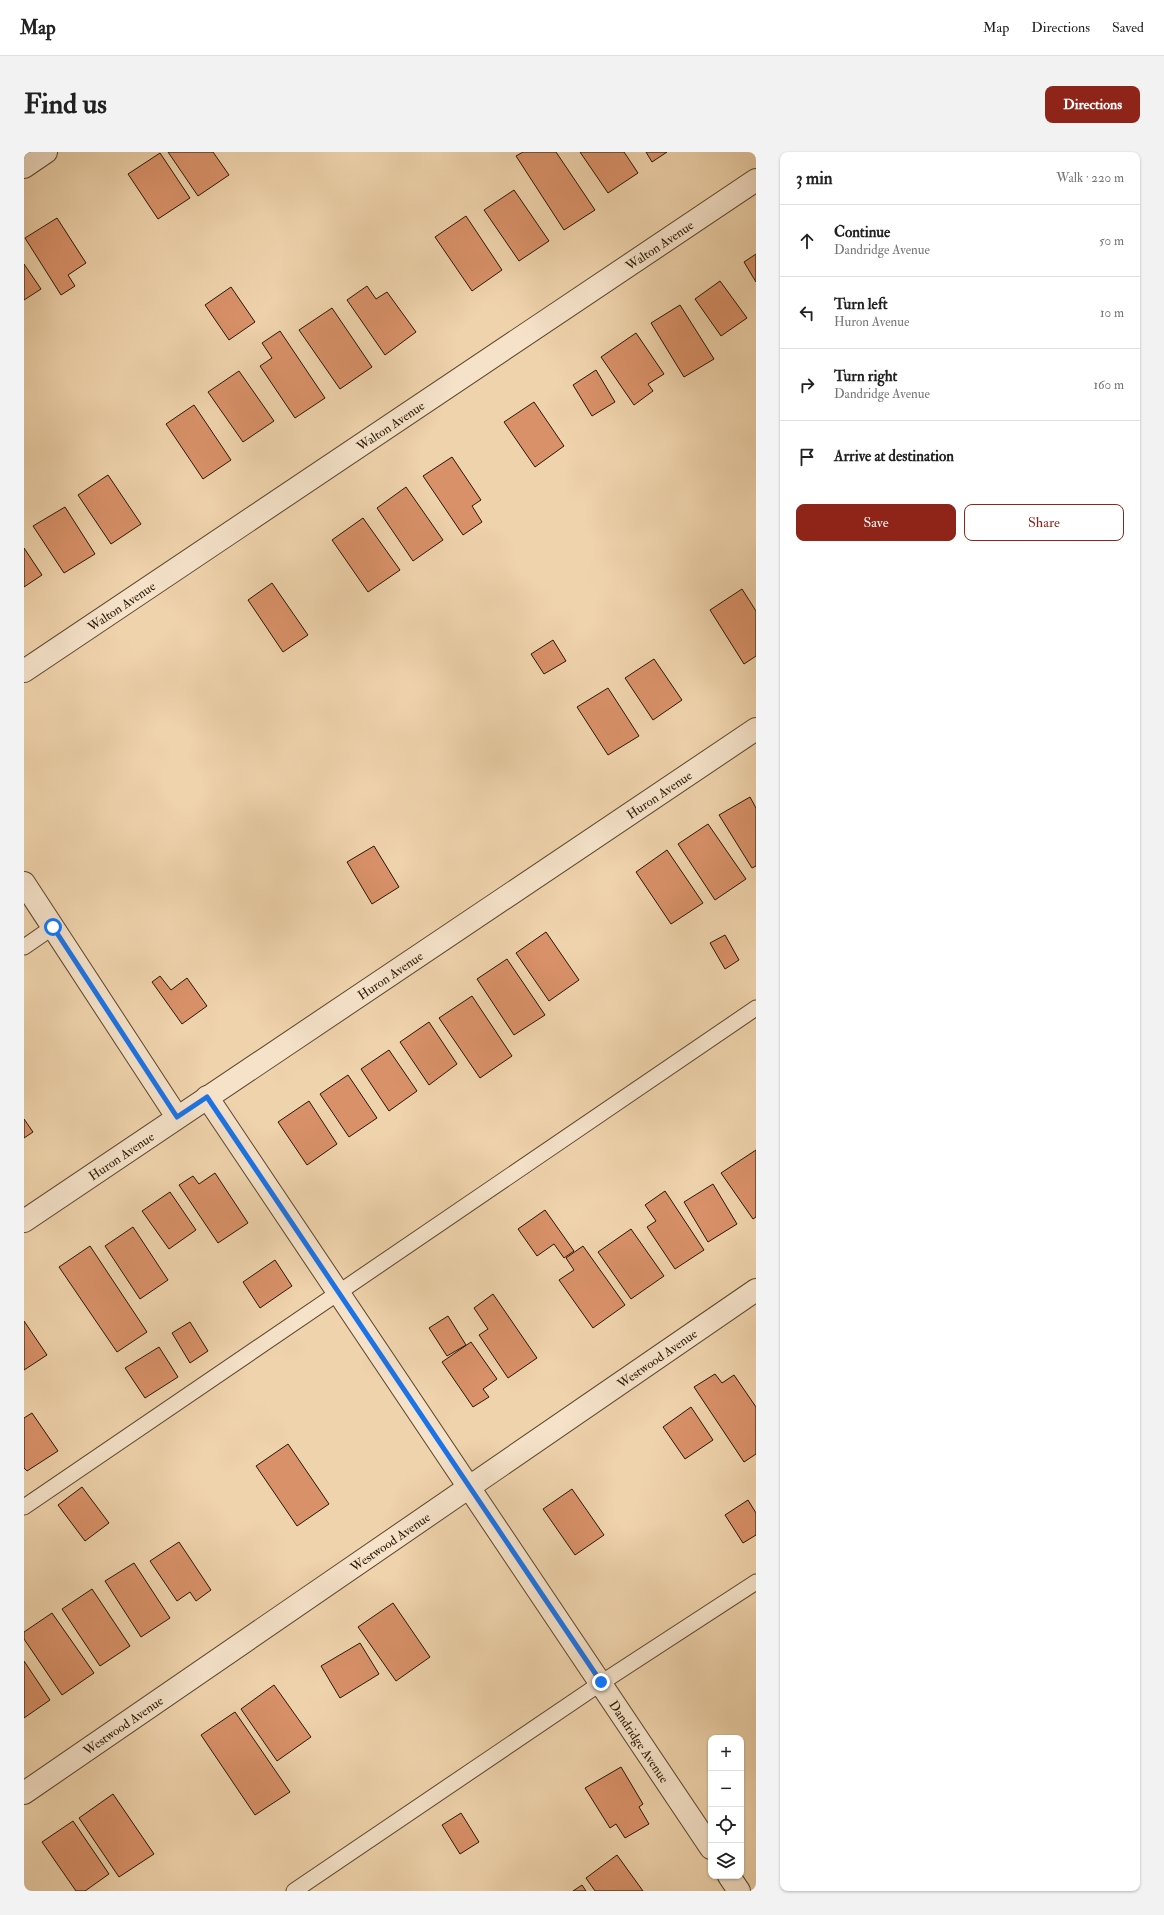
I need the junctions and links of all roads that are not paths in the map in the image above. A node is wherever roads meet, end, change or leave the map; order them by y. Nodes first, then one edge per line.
1 (46, 152) edge
2 (24, 167) edge
3 (756, 180) edge
4 (24, 671) edge
5 (756, 729) edge
6 (24, 883) edge
7 (53, 927) junction
8 (24, 947) edge
9 (756, 1008) edge
10 (207, 1097) junction
11 (177, 1117) junction
12 (24, 1221) edge
13 (756, 1290) edge
14 (337, 1292) junction
15 (469, 1487) junction
16 (24, 1507) edge
17 (756, 1582) edge
18 (601, 1682) junction
19 (24, 1793) edge
20 (708, 1843) edge
21 (732, 1879) edge
22 (294, 1891) edge
23 (739, 1891) edge

1 - 2 street
3 - 4 street, Walton Avenue
5 - 10 street, Huron Avenue
6 - 7 street
7 - 8 lane
7 - 11 street
9 - 14 lane
10 - 11 street, Huron Avenue
10 - 14 street, Dandridge Avenue
11 - 12 street, Huron Avenue
13 - 15 street, Westwood Avenue
14 - 15 street, Dandridge Avenue
14 - 16 lane
15 - 18 street, Dandridge Avenue
15 - 19 street, Westwood Avenue
17 - 18 lane
18 - 20 street, Dandridge Avenue
18 - 22 lane
21 - 23 street

